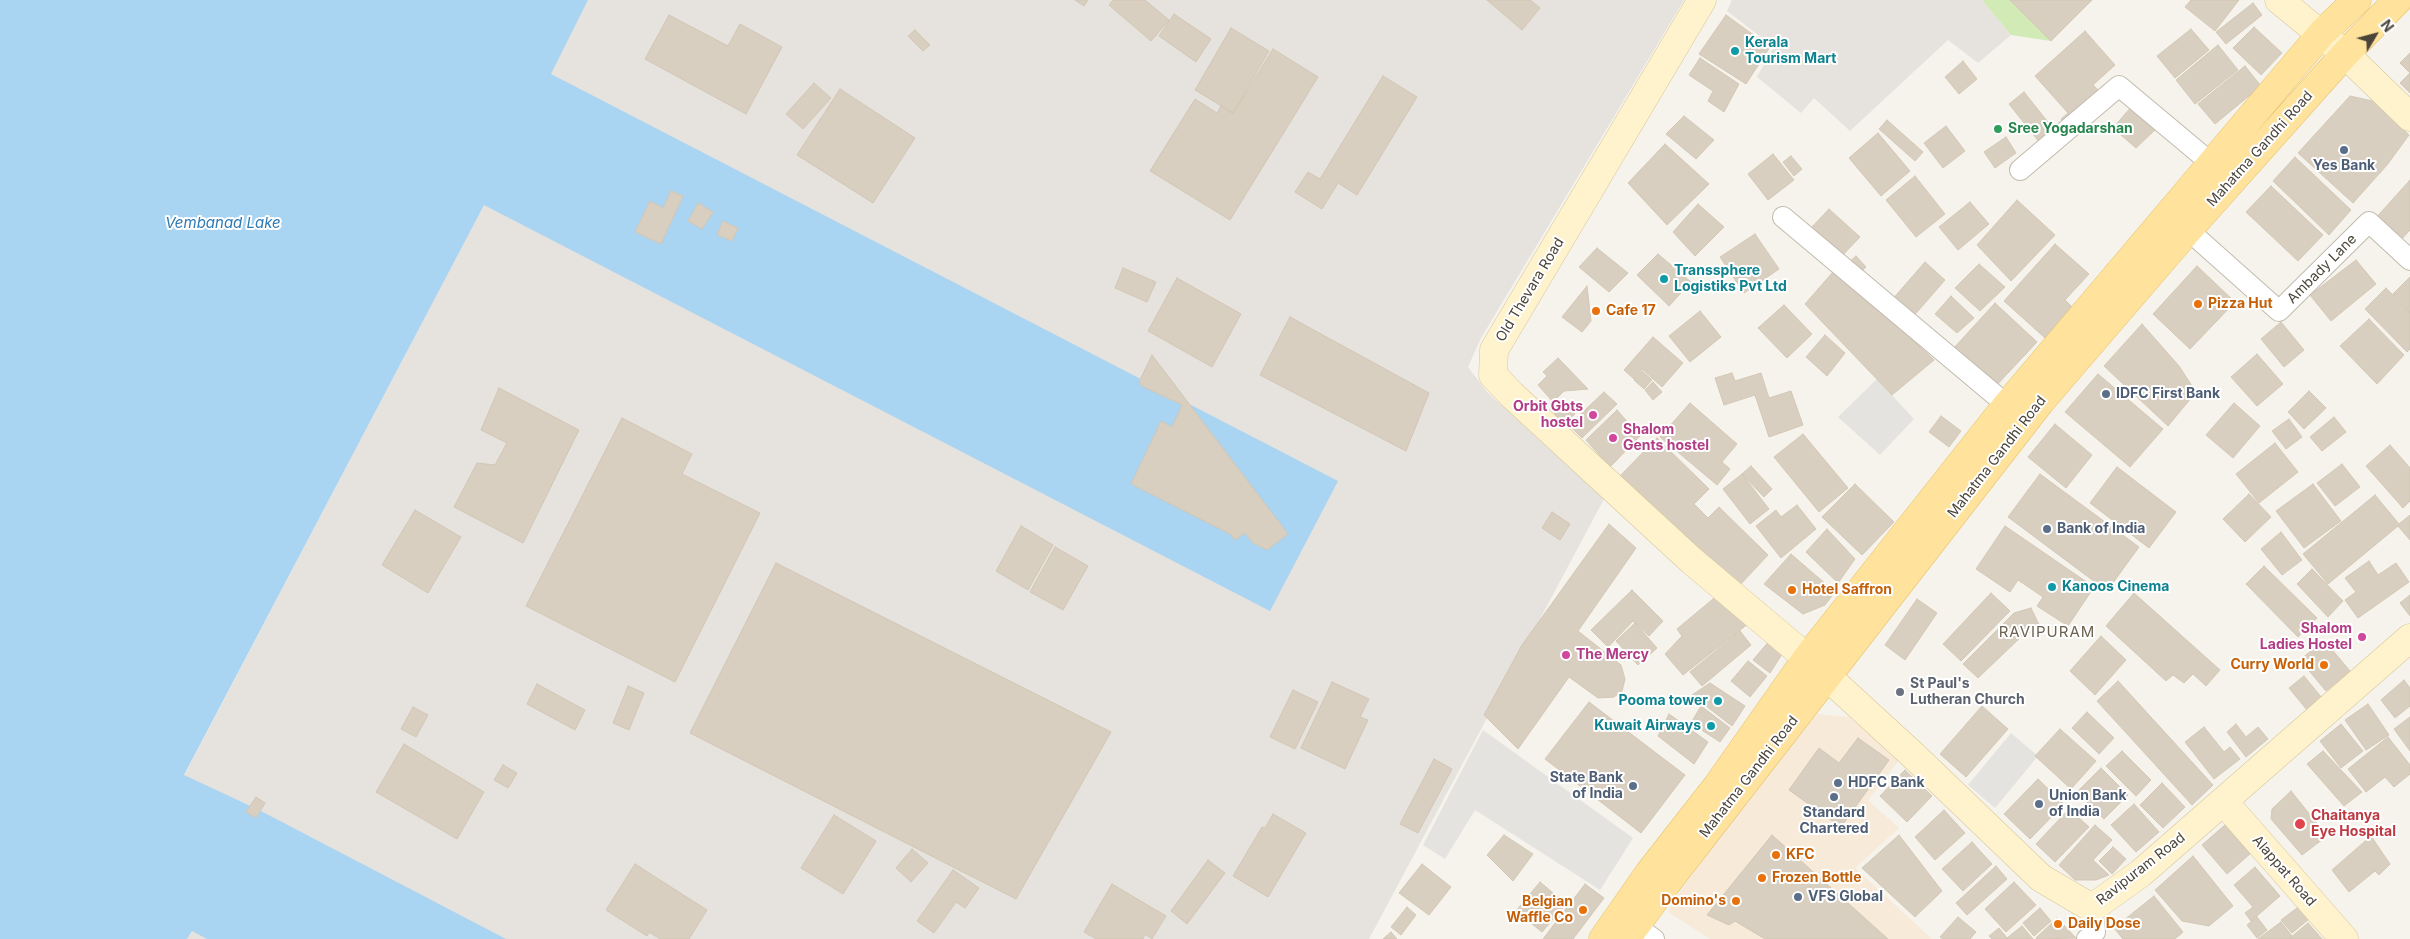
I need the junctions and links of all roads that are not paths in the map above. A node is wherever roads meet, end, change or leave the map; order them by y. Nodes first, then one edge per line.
1 (1702, 0) edge
2 (2279, 0) edge
3 (2357, 0) edge
4 (2398, 0) edge
5 (2322, 34) junction
6 (2345, 54) junction
7 (2410, 117) edge
8 (2211, 163) junction
9 (2020, 170) dead end
10 (1783, 217) dead end
11 (2188, 230) junction
12 (2410, 260) edge
13 (2007, 405) junction
14 (2410, 638) edge
15 (1807, 658) junction
16 (1827, 677) junction
17 (2224, 802) junction
18 (2092, 908) junction
19 (1638, 935) edge
20 (1603, 939) edge
21 (2087, 939) edge
22 (2344, 939) edge

1 - 15 street, Old Thevara Road
2 - 5 street
3 - 5 main road, Mahatma Gandhi Road
4 - 6 main road, Mahatma Gandhi Road
5 - 6 street
5 - 8 main road, Mahatma Gandhi Road
6 - 7 street
6 - 11 main road, Mahatma Gandhi Road
8 - 9 street
8 - 13 main road, Mahatma Gandhi Road
10 - 13 street
11 - 12 street, Ambady Lane
11 - 16 main road, Mahatma Gandhi Road
13 - 15 main road, Mahatma Gandhi Road
14 - 17 street, Ravipuram Road
15 - 16 street, Old Thevara Road
15 - 20 main road, Mahatma Gandhi Road
16 - 18 street, Ravipuram Road
16 - 19 main road, Mahatma Gandhi Road
17 - 18 street, Ravipuram Road
17 - 22 street, Alappat Road
18 - 21 street

